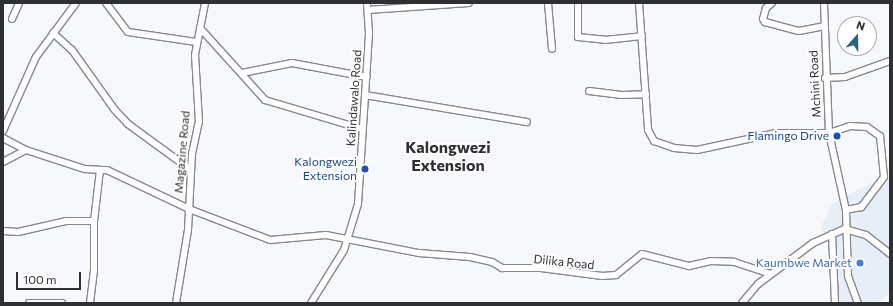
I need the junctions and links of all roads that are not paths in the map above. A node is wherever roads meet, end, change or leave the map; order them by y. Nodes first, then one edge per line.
1 (19, 3) edge
2 (76, 3) edge
3 (106, 3) edge
4 (205, 3) edge
5 (367, 3) edge
6 (469, 3) edge
7 (548, 3) edge
8 (578, 3) edge
9 (639, 3) edge
10 (772, 3) edge
11 (824, 3) edge
12 (368, 10) junction
13 (12, 19) dead end
14 (824, 26) junction
15 (200, 28) junction
16 (53, 34) junction
17 (642, 36) junction
18 (196, 42) junction
19 (552, 49) dead end
20 (890, 61) edge
21 (242, 73) junction
22 (367, 77) junction
23 (825, 78) junction
24 (589, 91) dead end
25 (646, 94) junction
26 (365, 95) junction
27 (527, 122) dead end
28 (362, 129) junction
29 (3, 131) edge
30 (829, 133) junction
31 (3, 138) edge
32 (26, 150) junction
33 (3, 162) edge
34 (100, 170) junction
35 (191, 170) junction
36 (189, 209) junction
37 (846, 210) junction
38 (94, 221) junction
39 (845, 229) junction
40 (3, 230) edge
41 (832, 234) junction
42 (348, 238) junction
43 (890, 254) edge
44 (770, 274) junction
45 (30, 303) edge
46 (62, 303) edge
47 (90, 303) edge
48 (176, 303) edge
49 (311, 303) edge
50 (742, 303) edge
51 (835, 303) edge
52 (858, 303) edge

1 - 13 street
2 - 16 street
3 - 18 street
4 - 15 street, Magazine Road
5 - 12 street, Kalindawalo Road
6 - 12 street
7 - 19 street
8 - 17 street
9 - 17 street
10 - 14 street
11 - 14 street, Mchini Road
12 - 22 street, Kalindawalo Road
14 - 23 street, Mchini Road
15 - 18 street, Magazine Road
15 - 21 street
16 - 29 street
16 - 35 street
17 - 25 street
18 - 35 street, Magazine Road
20 - 23 street
21 - 22 street
21 - 28 street
22 - 26 street, Kalindawalo Road
23 - 30 street, Mchini Road
24 - 25 street
25 - 30 street
26 - 27 street
26 - 28 street, Kalindawalo Road
28 - 42 street, Kalindawalo Road
30 - 37 street, Mchini Road
30 - 37 street
31 - 32 street
32 - 33 street
32 - 34 street
34 - 36 street
34 - 38 street
35 - 36 street, Magazine Road
36 - 42 street
36 - 48 street, Magazine Road
37 - 39 street, Mchini Road
38 - 40 street
38 - 47 street
39 - 41 street
39 - 43 street
39 - 52 street, Mchini Road
41 - 44 street
41 - 51 street
42 - 44 street, Dilika Road
42 - 49 street, Kalindawalo Road
44 - 50 street
45 - 46 street

